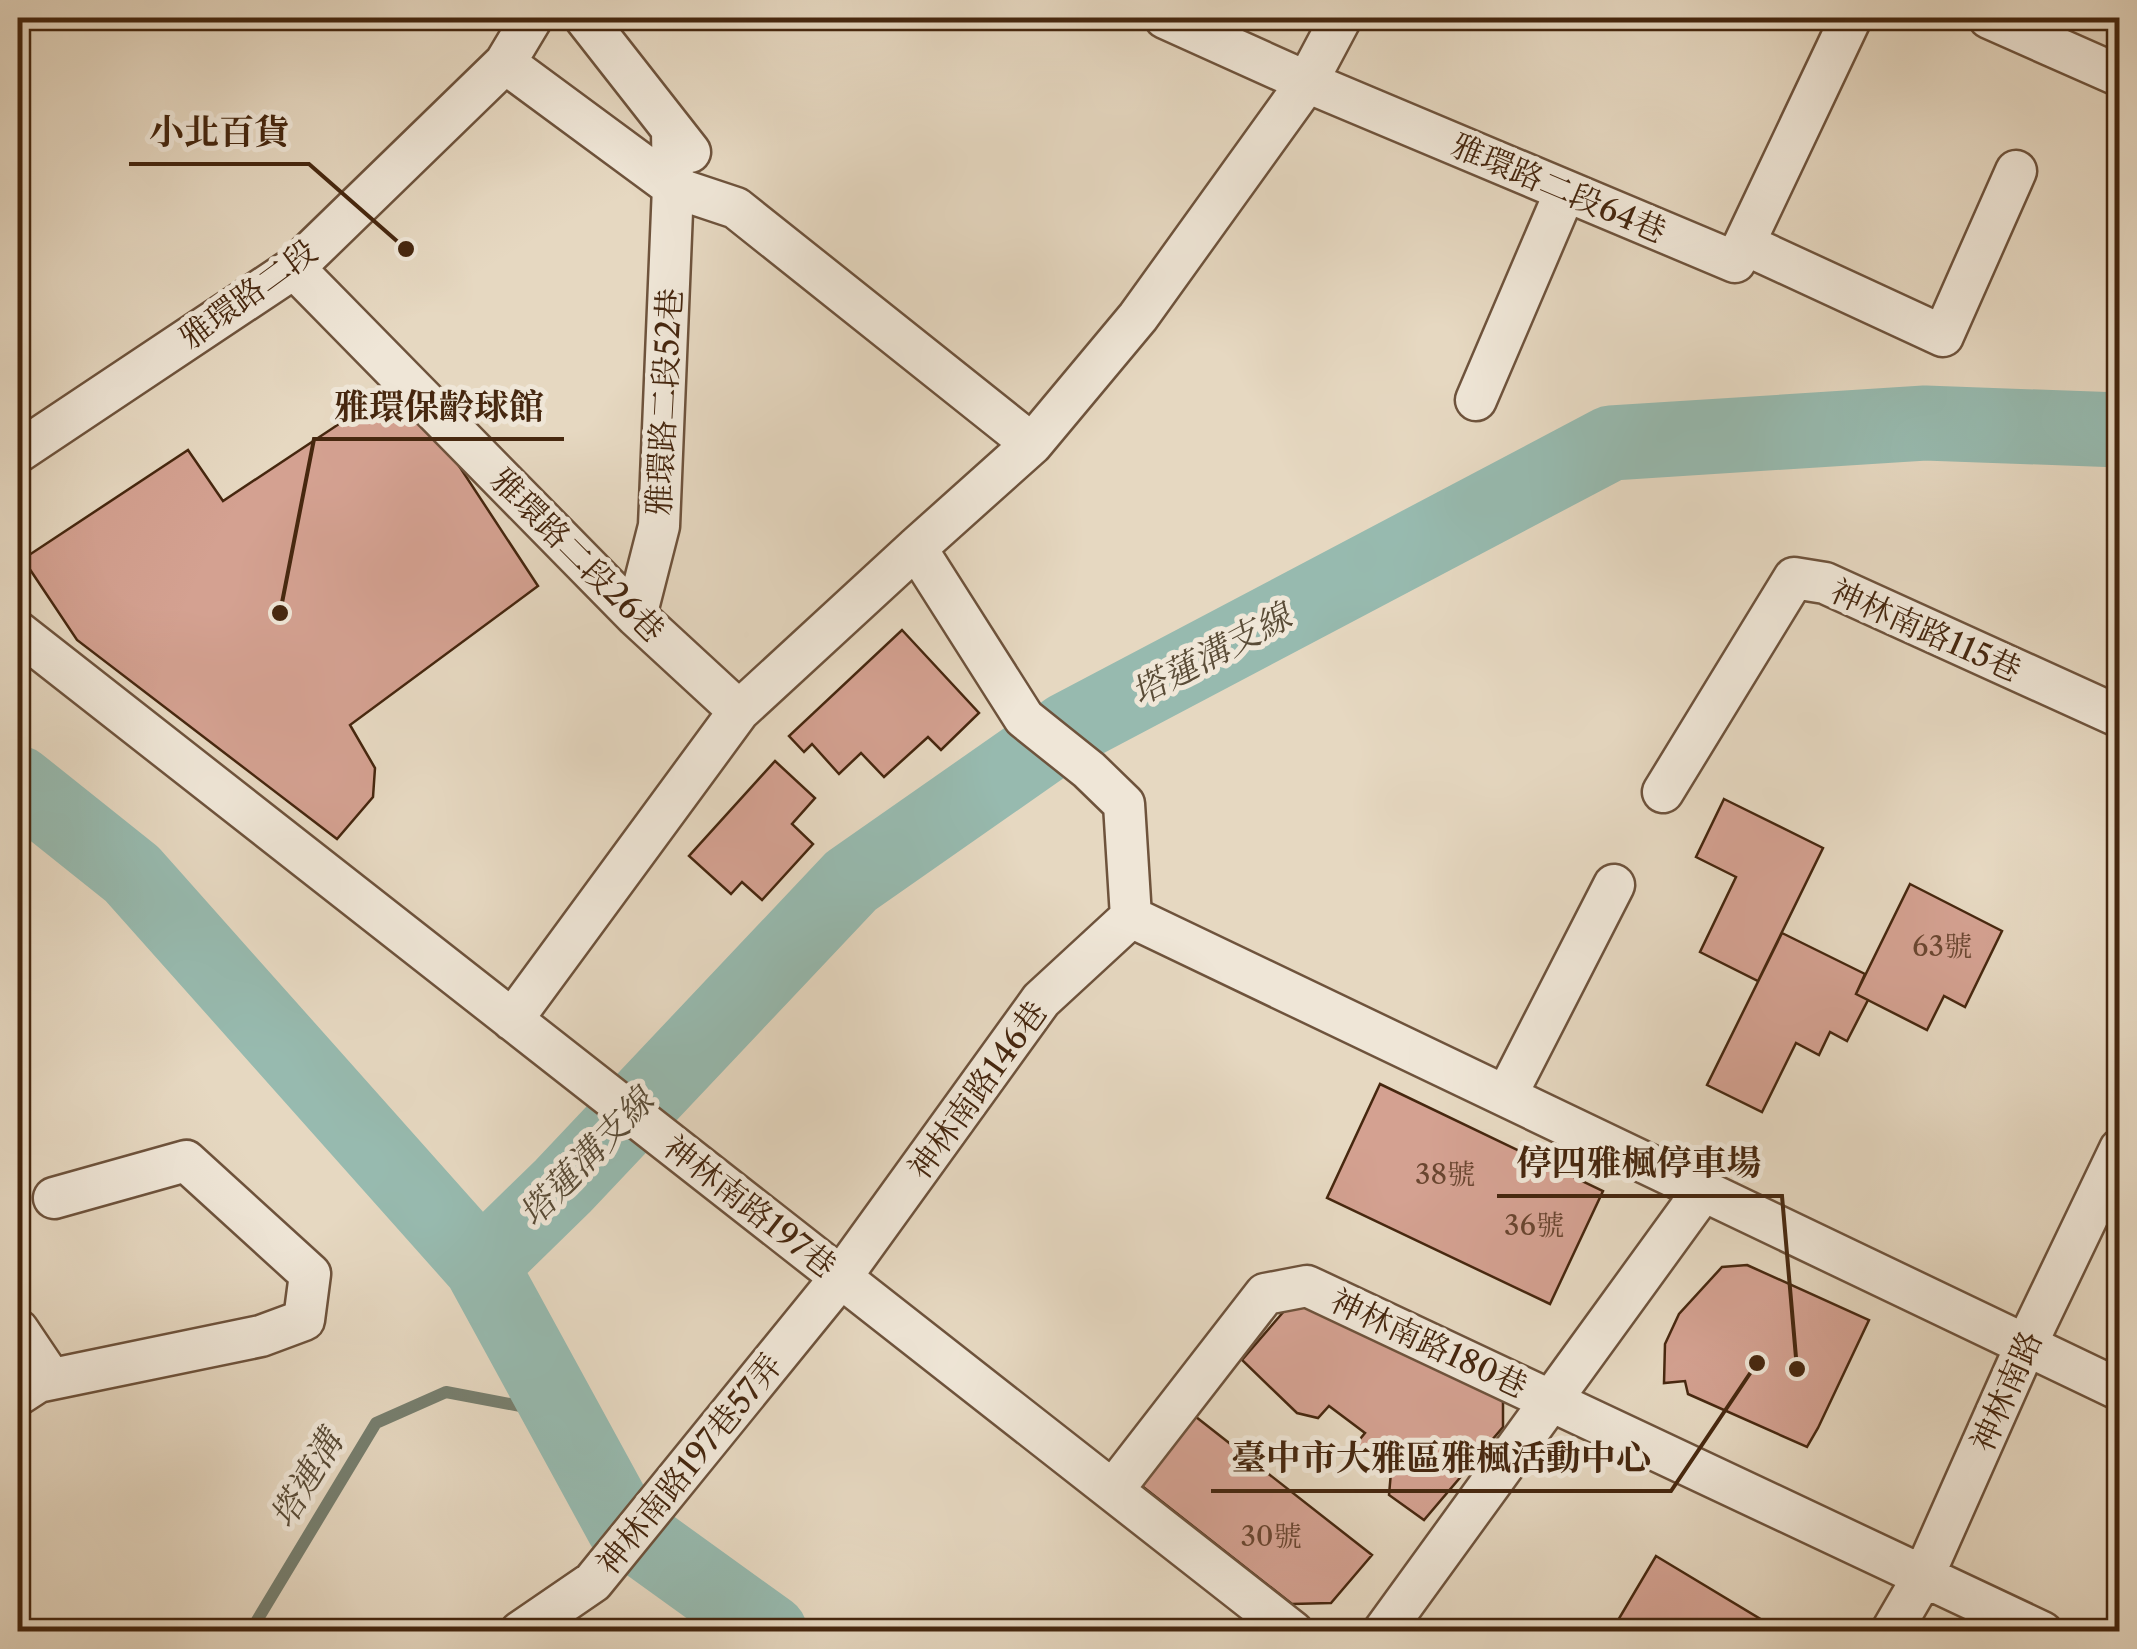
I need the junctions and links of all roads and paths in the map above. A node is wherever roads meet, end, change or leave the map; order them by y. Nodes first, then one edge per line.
1 (532, 18) edge
2 (584, 18) edge
3 (1164, 18) edge
4 (1341, 18) edge
5 (1851, 18) edge
6 (1989, 18) edge
7 (505, 62) junction
8 (2120, 76) edge
9 (1307, 82) junction
10 (672, 131) junction
11 (2016, 171) dead end
12 (674, 186) junction
13 (1565, 192) junction
14 (736, 208) junction
15 (1744, 244) junction
16 (294, 268) junction
17 (1476, 400) dead end
18 (1032, 444) junction
19 (18, 452) edge
20 (916, 548) junction
21 (636, 616) junction
22 (18, 632) edge
23 (739, 711) junction
24 (2120, 717) edge
25 (1663, 792) dead end
26 (1614, 885) dead end
27 (1131, 917) junction
28 (512, 1020) junction
29 (1506, 1096) junction
30 (2120, 1149) edge
31 (1702, 1190) junction
32 (54, 1198) dead end
33 (841, 1277) junction
34 (18, 1330) edge
35 (2026, 1345) junction
36 (34, 1387) edge
37 (2120, 1390) edge
38 (1550, 1400) junction
39 (1113, 1490) junction
40 (1923, 1577) junction
41 (520, 1632) edge
42 (1293, 1632) edge
43 (1383, 1632) edge
44 (1890, 1632) edge
45 (2042, 1632) edge

1 - 7 street, 雅環路二段
2 - 10 street
3 - 9 street, 雅環路二段64巷
4 - 9 street
5 - 15 street
6 - 8 street
7 - 12 street
7 - 16 street, 雅環路二段
9 - 13 street, 雅環路二段64巷
9 - 18 street
10 - 12 street, 雅環路二段52巷
10 - 14 street
11 - 15 street
12 - 14 street
12 - 21 street, 雅環路二段52巷
13 - 15 street, 雅環路二段64巷
13 - 17 street
14 - 18 street
16 - 19 street, 雅環路二段
16 - 21 street, 雅環路二段26巷
18 - 20 street
20 - 23 street
20 - 27 street
21 - 23 street, 雅環路二段26巷
22 - 28 street, 神林南路197巷
23 - 28 street
24 - 25 street, 神林南路115巷
26 - 29 street
27 - 29 street
27 - 33 street, 神林南路146巷
28 - 33 street, 神林南路197巷
29 - 31 street
30 - 35 street, 神林南路
31 - 35 street
31 - 38 street
32 - 36 street
33 - 39 street, 神林南路197巷
33 - 41 street, 神林南路197巷57弄
34 - 36 street
35 - 37 street
35 - 40 street, 神林南路
38 - 39 street, 神林南路180巷
38 - 40 street, 神林南路180巷
38 - 43 street
39 - 42 street, 神林南路197巷
40 - 44 street, 神林南路
40 - 45 street, 神林南路180巷

